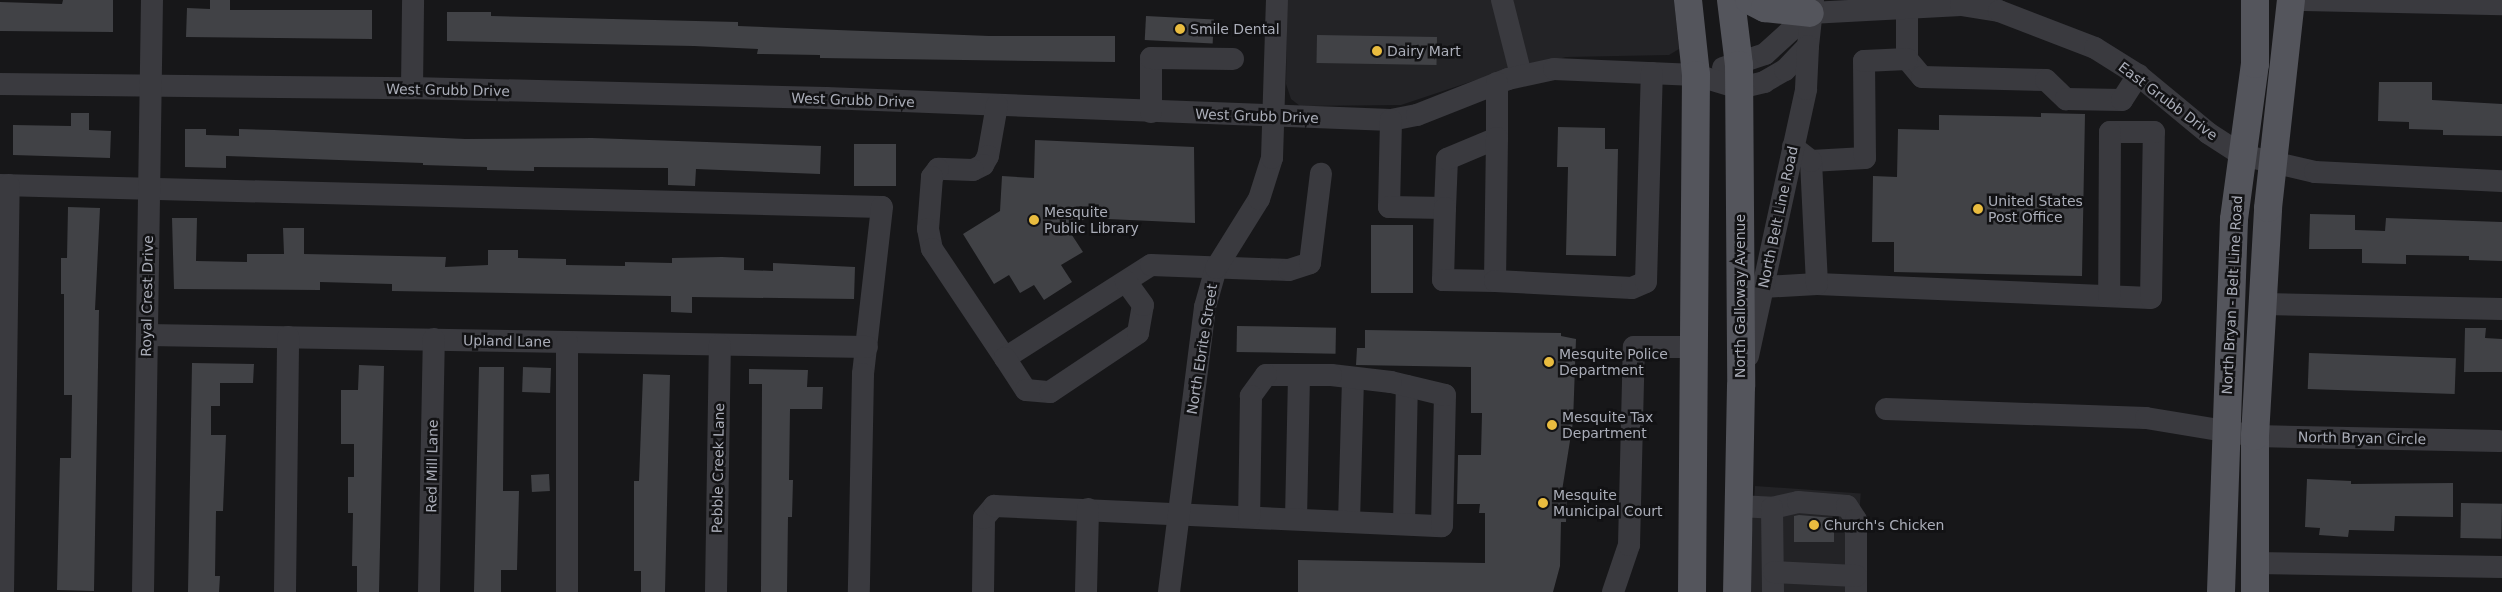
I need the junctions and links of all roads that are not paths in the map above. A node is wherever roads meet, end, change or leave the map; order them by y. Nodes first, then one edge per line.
1 (152, 0) edge
2 (413, 0) edge
3 (1277, 0) edge
4 (1502, 0) edge
5 (1688, 0) edge
6 (1731, 0) edge
7 (1749, 0) edge
8 (2255, 0) edge
9 (2291, 0) edge
10 (2304, 0) edge
11 (1961, 3) edge
12 (2502, 4) edge
13 (1812, 6) edge
14 (1907, 8) junction
15 (1808, 46) junction
16 (1233, 59) dead end
17 (1908, 59) junction
18 (1652, 73) junction
19 (1520, 75) junction
20 (1696, 75) junction
21 (2138, 75) junction
22 (1739, 77) junction
23 (1497, 83) junction
24 (0, 84) edge
25 (150, 87) junction
26 (412, 88) junction
27 (997, 105) junction
28 (1151, 112) junction
29 (1275, 117) junction
30 (1391, 120) junction
31 (1497, 138) junction
32 (1793, 147) junction
33 (2242, 155) junction
34 (1811, 161) junction
35 (2273, 163) junction
36 (1321, 174) dead end
37 (2502, 181) edge
38 (4, 185) edge
39 (148, 187) junction
40 (1445, 208) junction
41 (1216, 268) junction
42 (1495, 280) junction
43 (1126, 282) junction
44 (1817, 284) junction
45 (1763, 287) junction
46 (2109, 296) junction
47 (2263, 304) junction
48 (2502, 309) edge
49 (146, 335) junction
50 (288, 337) junction
51 (434, 339) junction
52 (567, 342) junction
53 (720, 345) junction
54 (867, 347) junction
55 (1695, 347) junction
56 (1005, 358) junction
57 (1299, 375) junction
58 (1354, 378) junction
59 (1407, 386) junction
60 (1741, 386) junction
61 (1886, 410) dead end
62 (2226, 433) junction
63 (2255, 436) junction
64 (2499, 441) dead end
65 (1739, 506) junction
66 (1772, 508) junction
67 (1088, 509) junction
68 (1179, 514) junction
69 (1249, 517) junction
70 (1296, 519) junction
71 (1349, 522) junction
72 (1404, 524) junction
73 (2255, 563) junction
74 (2502, 567) edge
75 (1773, 582) edge
76 (1856, 584) edge
77 (3, 592) edge
78 (143, 592) edge
79 (285, 592) edge
80 (430, 592) edge
81 (567, 592) edge
82 (716, 592) edge
83 (859, 592) edge
84 (983, 592) edge
85 (1086, 592) edge
86 (1169, 592) edge
87 (1613, 592) edge
88 (1692, 592) edge
89 (1737, 592) edge
90 (2221, 592) edge
91 (2255, 592) edge

1 - 25 street, Royal Crest Drive
2 - 26 street
3 - 29 street, North Ebrite Street
4 - 19 street
5 - 20 main road
6 - 22 main road, North Galloway Avenue
7 - 13 main road
8 - 33 main road, North Bryan - Belt Line Road
9 - 35 main road
10 - 12 street
11 - 14 street, East Grubb Drive
11 - 21 street, East Grubb Drive
13 - 14 street, East Grubb Drive
13 - 15 street
13 - 22 street
14 - 17 street
15 - 22 street
15 - 32 street, North Belt Line Road
16 - 28 street
17 - 21 street
17 - 34 street
18 - 19 street, West Grubb Drive
18 - 20 street, West Grubb Drive
18 - 42 street
19 - 23 street, West Grubb Drive
20 - 22 street, West Grubb Drive
20 - 55 main road
21 - 33 street, East Grubb Drive
22 - 60 main road, North Galloway Avenue
23 - 30 street, West Grubb Drive
23 - 31 street
24 - 25 street, West Grubb Drive
25 - 26 street, West Grubb Drive
25 - 39 street, Royal Crest Drive
26 - 27 street, West Grubb Drive
27 - 28 street, West Grubb Drive
27 - 56 street
28 - 29 street, West Grubb Drive
29 - 30 street, West Grubb Drive
29 - 41 street, North Ebrite Street
30 - 40 street
31 - 40 street
31 - 42 street
32 - 34 street
32 - 45 street, North Belt Line Road
33 - 35 street, East Grubb Drive
33 - 62 main road, North Bryan - Belt Line Road
34 - 44 street
35 - 37 street, East Grubb Drive
35 - 47 main road
36 - 41 street
38 - 39 street
38 - 77 street
39 - 49 street, Royal Crest Drive
39 - 54 street
40 - 42 street
41 - 43 street
41 - 68 street, North Ebrite Street
43 - 56 street
43 - 56 street
44 - 45 street
44 - 46 street
45 - 60 street, North Belt Line Road
46 - 46 street
47 - 48 street
47 - 63 main road
49 - 50 street, Upland Lane
49 - 78 street, Royal Crest Drive
50 - 51 street, Upland Lane
50 - 79 street
51 - 52 street, Upland Lane
51 - 80 street, Red Mill Lane
52 - 53 street, Upland Lane
52 - 81 street
53 - 54 street, Upland Lane
53 - 82 street, Pebble Creek Lane
54 - 83 street
55 - 87 street
55 - 88 main road
57 - 58 street
57 - 69 street
57 - 70 street
58 - 59 street
58 - 71 street
59 - 72 street
59 - 72 street
60 - 65 main road, North Galloway Avenue
61 - 62 street, North Bryan Circle
62 - 63 street, North Bryan Circle
62 - 90 main road, North Bryan - Belt Line Road
63 - 64 street, North Bryan Circle
63 - 73 main road
65 - 66 street
65 - 89 main road, North Galloway Avenue
66 - 75 street
66 - 76 street
67 - 68 street
67 - 84 street
67 - 85 street
68 - 69 street
68 - 86 street, North Ebrite Street
69 - 70 street
70 - 71 street
71 - 72 street
73 - 74 street
73 - 91 main road
75 - 76 street

